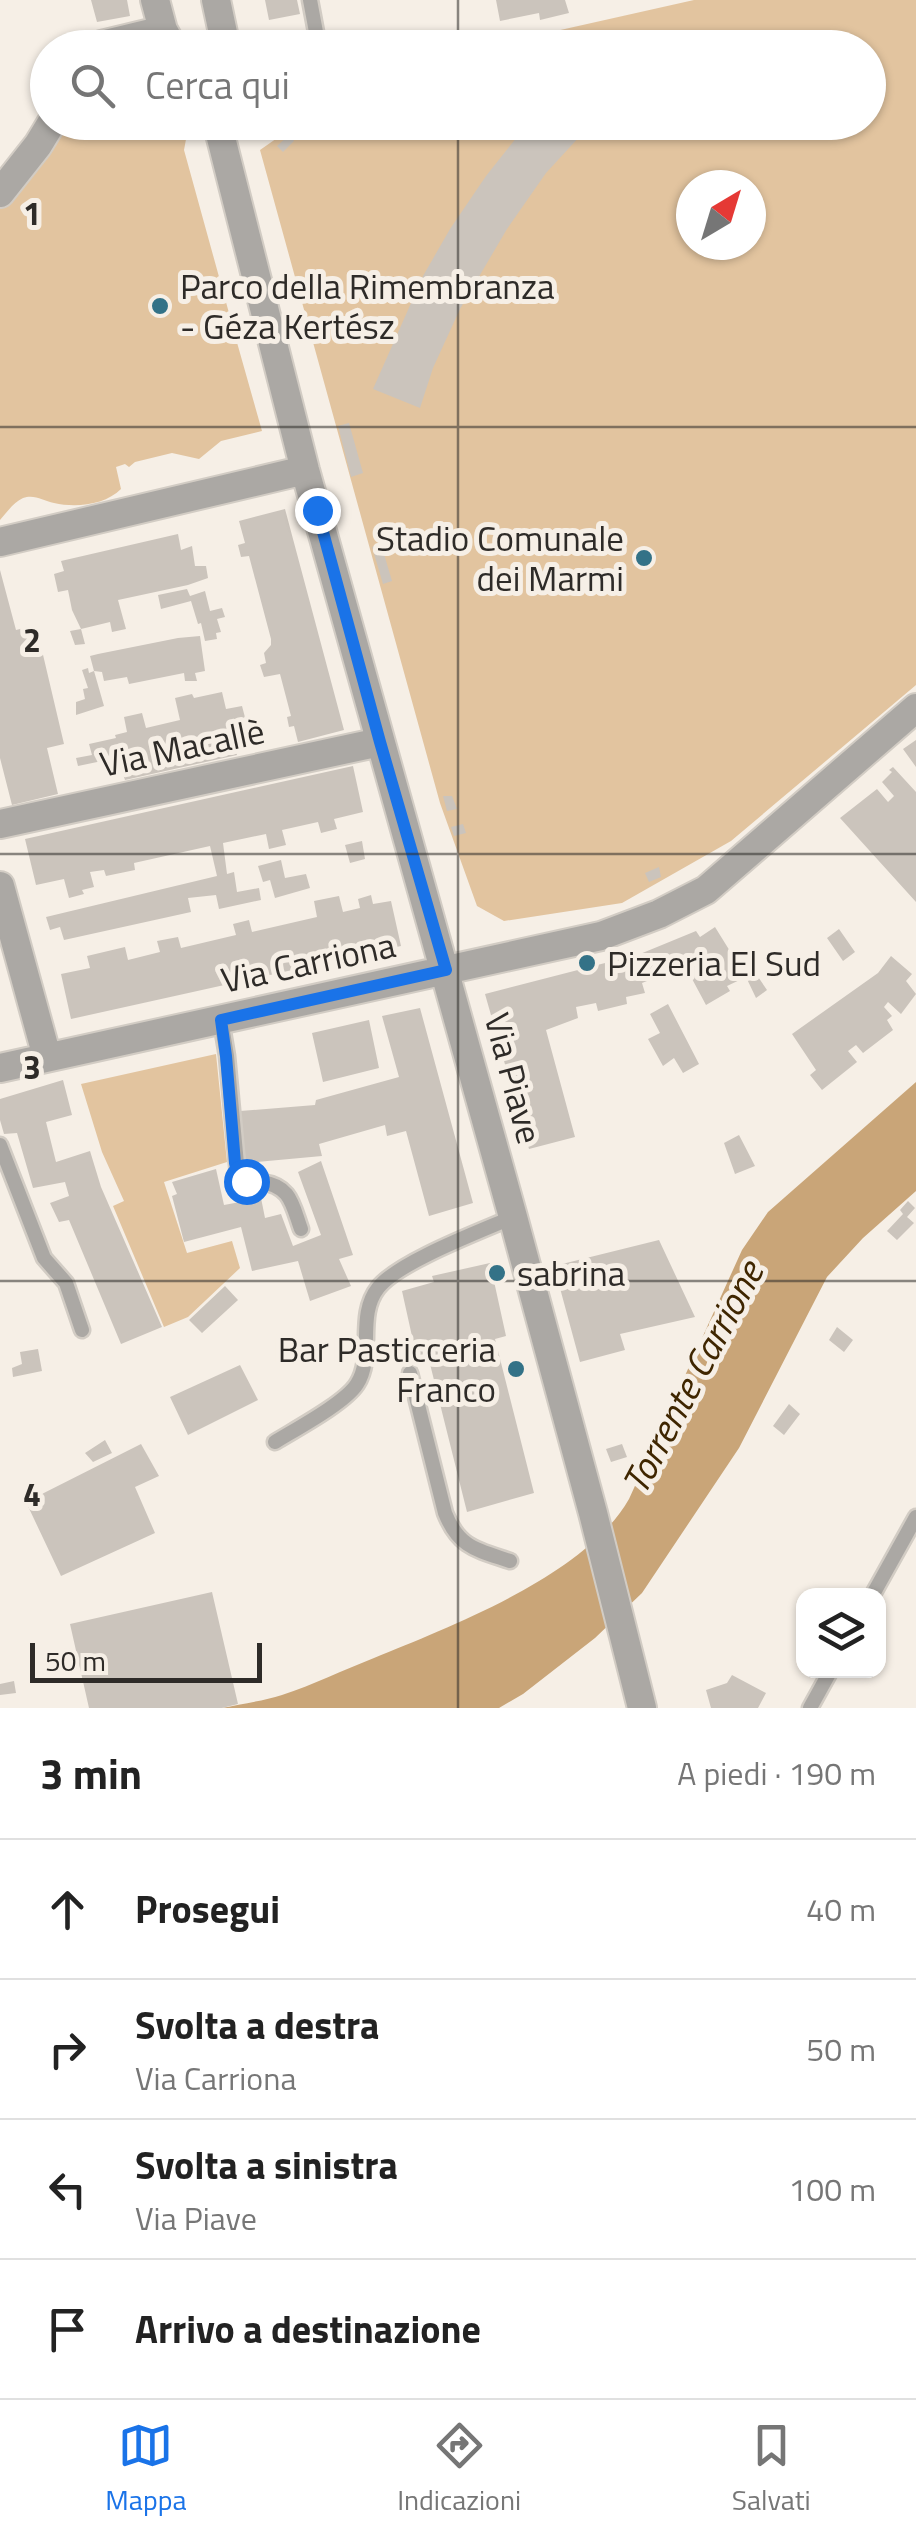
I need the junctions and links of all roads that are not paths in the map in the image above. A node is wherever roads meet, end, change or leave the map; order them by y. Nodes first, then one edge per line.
1 (155, 0) edge
2 (216, 0) edge
3 (310, 0) edge
4 (165, 30) edge
5 (222, 30) edge
6 (316, 30) edge
7 (42, 140) edge
8 (222, 140) edge
9 (0, 193) edge
10 (305, 470) junction
11 (0, 542) edge
12 (916, 708) edge
13 (380, 742) junction
14 (0, 824) edge
15 (0, 886) edge
16 (446, 970) junction
17 (221, 1020) junction
18 (47, 1057) junction
19 (0, 1068) edge
20 (0, 1145) edge
21 (513, 1217) junction
22 (301, 1228) dead end
23 (82, 1330) dead end
24 (410, 1373) dead end
25 (276, 1442) dead end
26 (916, 1517) edge
27 (510, 1561) dead end
28 (876, 1588) edge
29 (827, 1678) edge
30 (642, 1708) edge
31 (810, 1708) edge

1 - 4 street
2 - 5 street
3 - 6 lane
7 - 9 street
8 - 10 street, Via Piave
10 - 11 street
10 - 13 street, Via Piave
12 - 16 street, Via Carriona
13 - 14 street, Via Macallè
13 - 16 street, Via Piave
15 - 18 street
16 - 17 street, Via Carriona
16 - 21 street, Via Piave
17 - 18 street, Via Carriona
17 - 22 lane
18 - 19 street, Via Carriona
20 - 23 lane
21 - 25 lane
21 - 30 street, Via Piave
24 - 27 lane
26 - 28 lane
29 - 31 lane

